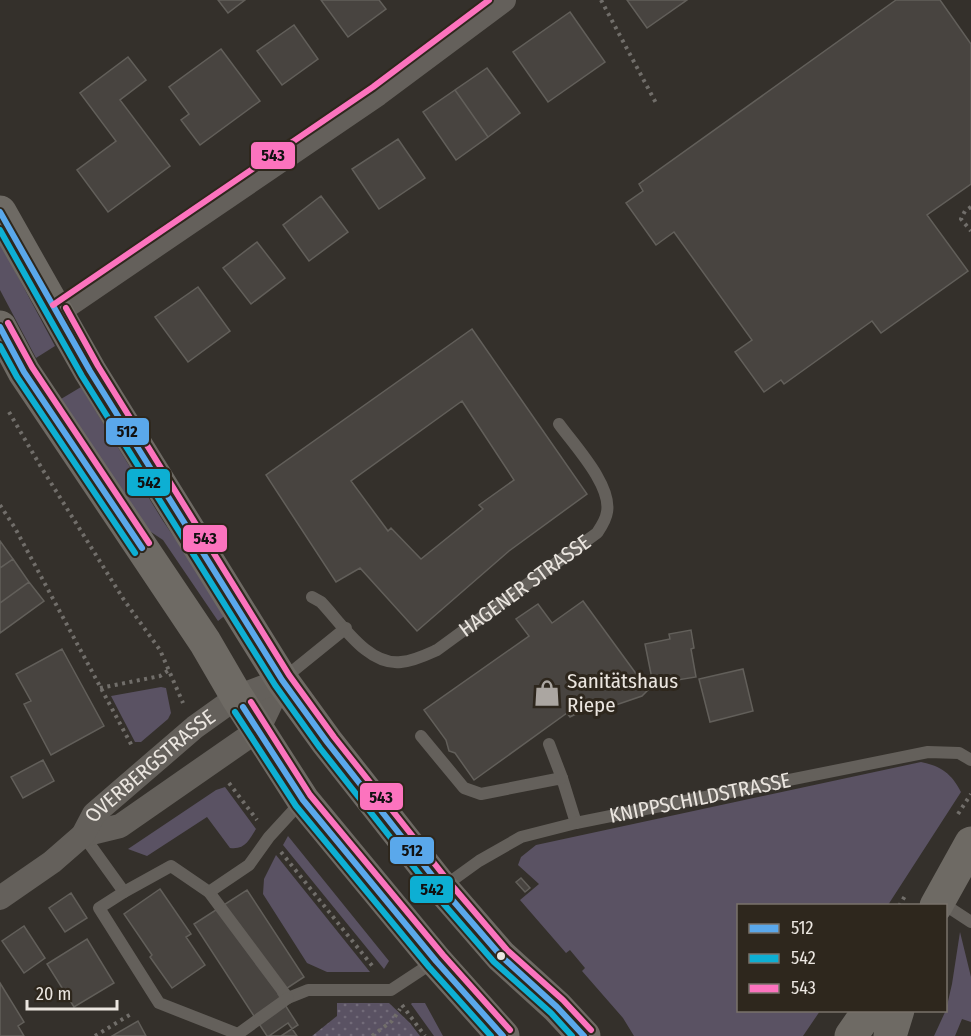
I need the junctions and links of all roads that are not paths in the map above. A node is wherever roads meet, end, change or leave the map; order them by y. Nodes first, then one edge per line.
1 (504, 0) edge
2 (0, 212) edge
3 (57, 312) junction
4 (0, 327) edge
5 (559, 424) dead end
6 (312, 597) dead end
7 (346, 628) junction
8 (282, 680) junction
9 (237, 697) junction
10 (258, 730) junction
11 (422, 736) dead end
12 (549, 744) dead end
13 (971, 760) edge
14 (562, 778) junction
15 (303, 800) junction
16 (576, 823) junction
17 (83, 835) junction
18 (971, 843) edge
19 (442, 888) junction
20 (124, 892) junction
21 (209, 892) junction
22 (0, 898) edge
23 (937, 903) edge
24 (947, 909) edge
25 (971, 922) edge
26 (436, 961) junction
27 (288, 998) junction
28 (868, 1012) edge
29 (898, 1012) edge
30 (503, 1036) edge
31 (584, 1036) edge
32 (851, 1036) edge
33 (890, 1036) edge

1 - 3 street
2 - 3 main road
3 - 8 main road
4 - 9 main road
5 - 7 lane, HAGENER STRASSE
6 - 7 lane, HAGENER STRASSE
7 - 8 lane
8 - 9 street, OVERBERGSTRASSE
8 - 10 street, OVERBERGSTRASSE
8 - 19 main road
9 - 10 main road
9 - 17 street, OVERBERGSTRASSE
10 - 15 main road
10 - 17 street, OVERBERGSTRASSE
11 - 14 lane
12 - 14 lane
13 - 16 lane, KNIPPSCHILDSTRASSE
14 - 16 lane
15 - 21 lane
15 - 26 main road
16 - 19 lane, KNIPPSCHILDSTRASSE
17 - 20 lane
17 - 22 street, OVERBERGSTRASSE
18 - 23 main road
19 - 31 main road
20 - 21 lane
20 - 27 lane
21 - 27 lane
24 - 25 lane
26 - 27 lane
26 - 30 main road
28 - 32 main road
29 - 33 main road

